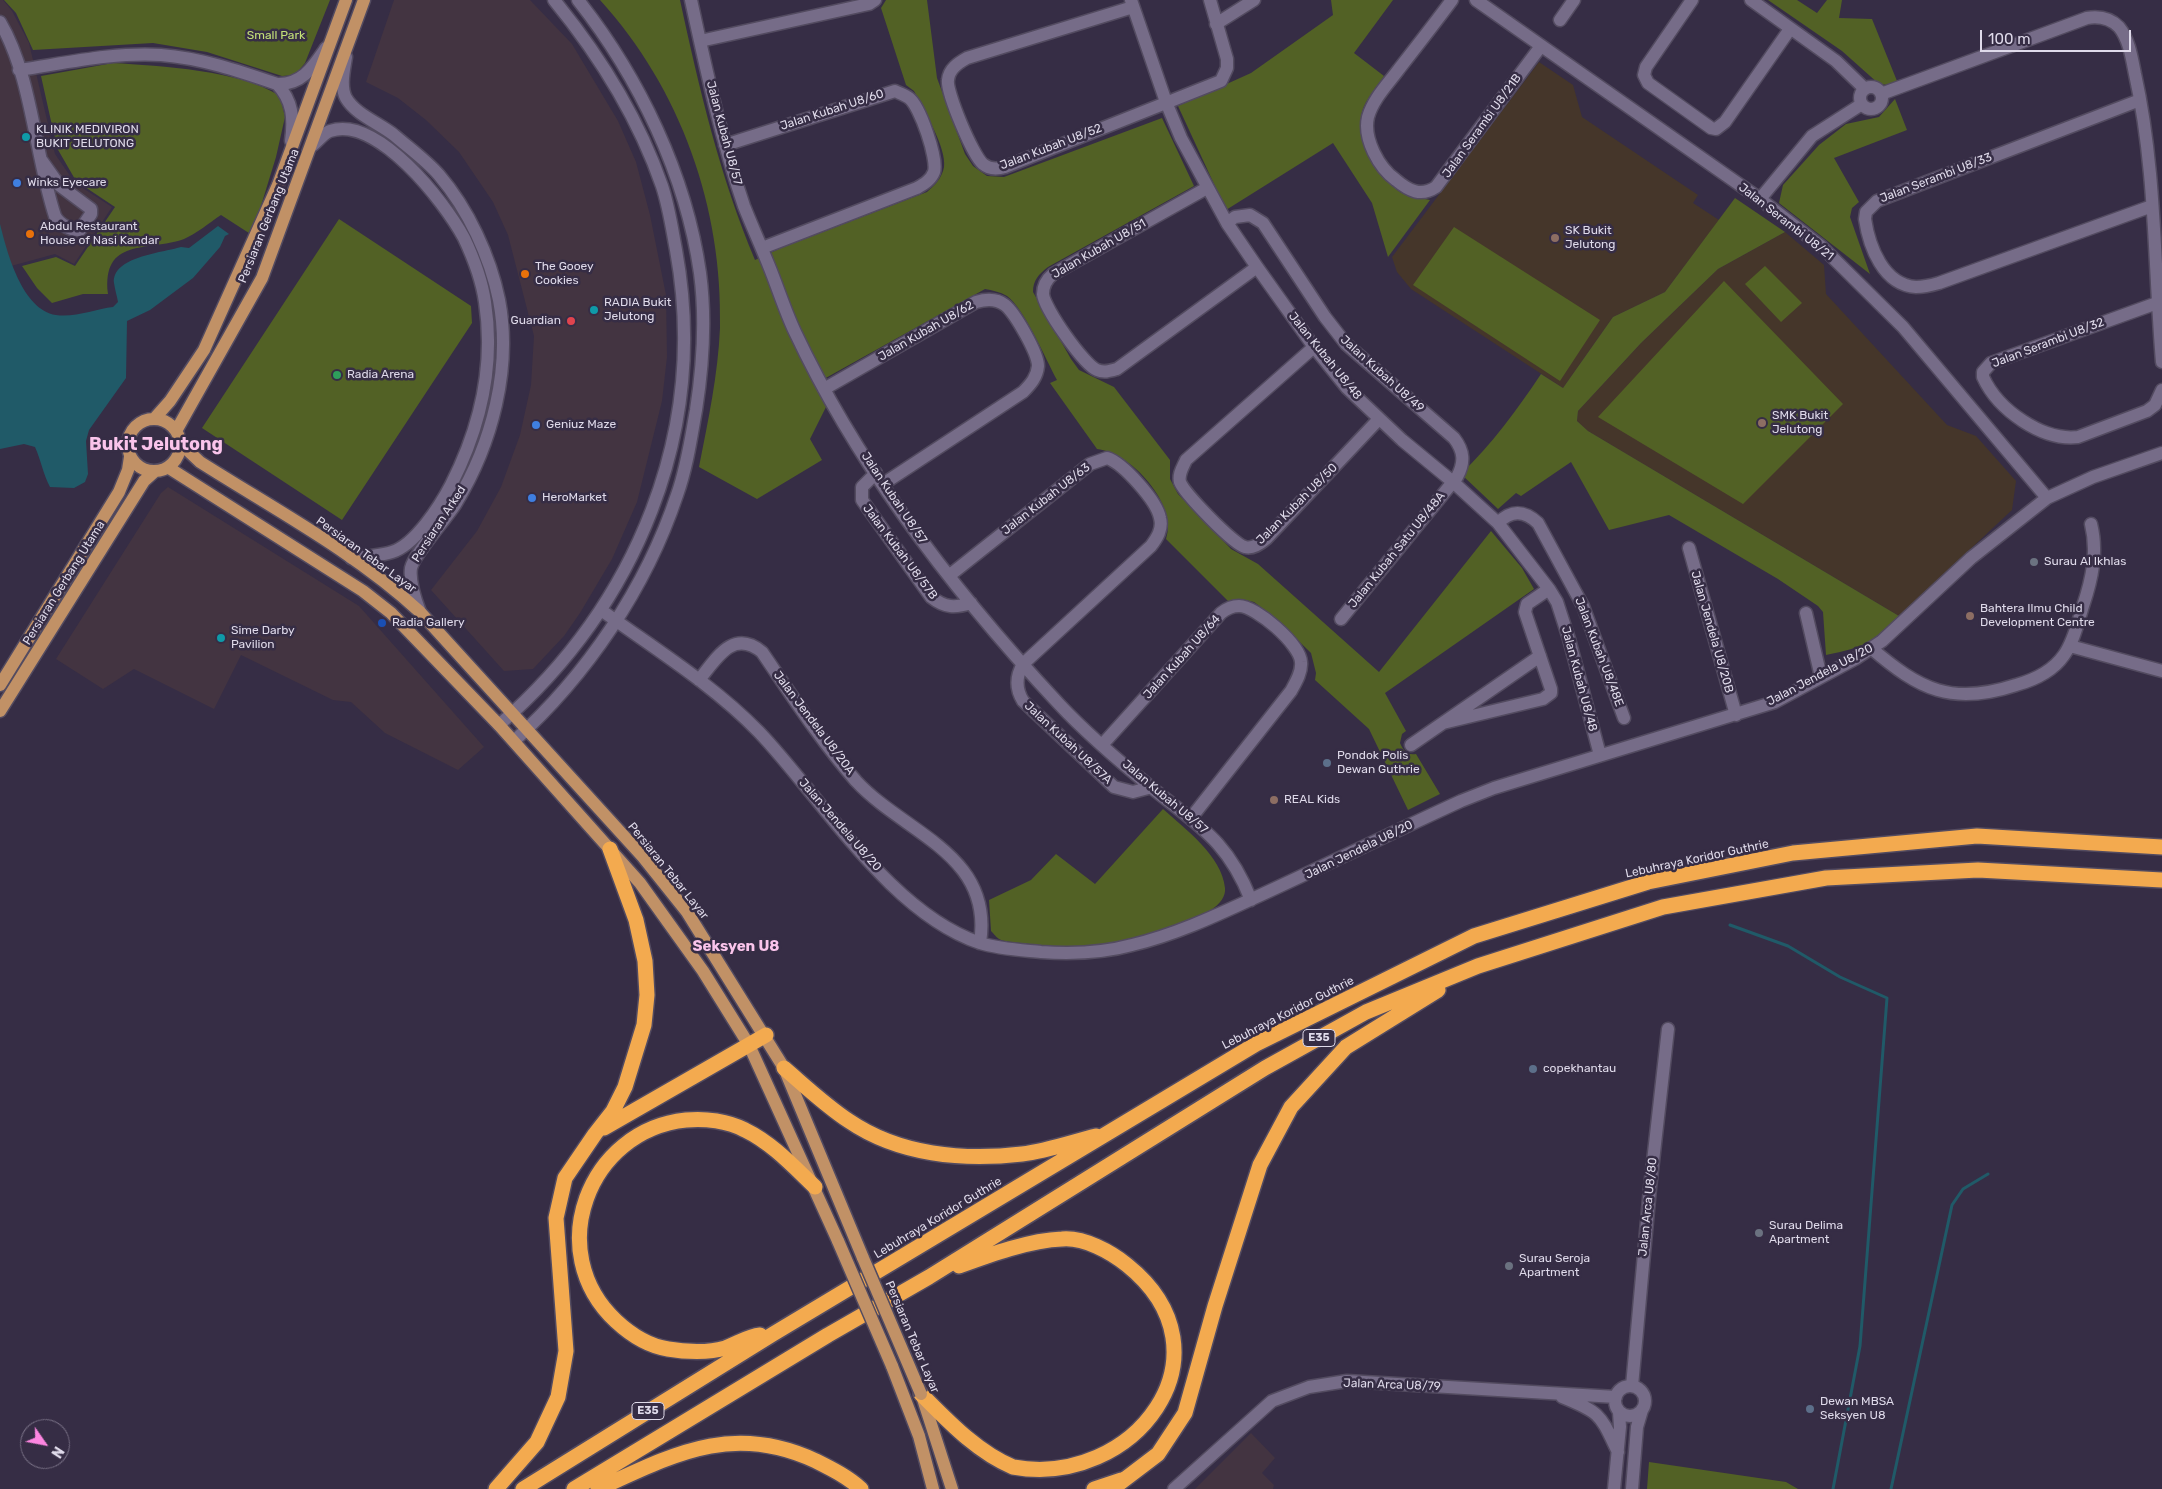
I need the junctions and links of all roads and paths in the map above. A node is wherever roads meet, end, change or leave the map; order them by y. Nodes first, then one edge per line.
1 (346, 0) edge
2 (364, 0) edge
3 (554, 0) edge
4 (578, 0) edge
5 (691, 0) edge
6 (875, 0) edge
7 (1210, 0) edge
8 (1254, 0) edge
9 (1452, 0) edge
10 (1476, 0) edge
11 (1574, 0) edge
12 (1692, 0) edge
13 (1751, 0) edge
14 (1132, 3) edge
15 (1560, 20) dead end
16 (0, 22) edge
17 (1216, 24) junction
18 (1790, 29) junction
19 (700, 41) junction
20 (330, 42) junction
21 (1541, 46) junction
22 (346, 50) junction
23 (20, 70) junction
24 (277, 84) junction
25 (1865, 89) junction
26 (1881, 94) junction
27 (2140, 100) junction
28 (1166, 102) junction
29 (1862, 104) junction
30 (312, 145) junction
31 (725, 145) junction
32 (290, 150) junction
33 (42, 161) junction
34 (1207, 188) junction
35 (1760, 199) junction
36 (2152, 206) junction
37 (1227, 223) junction
38 (762, 248) junction
39 (1257, 267) junction
40 (2157, 303) junction
41 (1314, 347) junction
42 (2162, 362) edge
43 (824, 389) junction
44 (2162, 390) edge
45 (154, 419) junction
46 (1379, 419) junction
47 (176, 431) junction
48 (180, 444) junction
49 (2162, 453) edge
50 (130, 457) junction
51 (169, 468) junction
52 (154, 472) junction
53 (876, 473) junction
54 (1454, 482) junction
55 (883, 484) junction
56 (2048, 498) junction
57 (1498, 523) junction
58 (2091, 524) dead end
59 (1689, 548) dead end
60 (351, 558) junction
61 (950, 575) junction
62 (1549, 588) junction
63 (971, 603) junction
64 (601, 610) junction
65 (420, 612) junction
66 (1806, 612) dead end
67 (1341, 619) dead end
68 (616, 621) junction
69 (2070, 646) junction
70 (1872, 648) junction
71 (1540, 656) junction
72 (1023, 664) junction
73 (2162, 671) edge
74 (1822, 677) junction
75 (699, 680) junction
76 (0, 685) edge
77 (0, 711) edge
78 (512, 714) junction
79 (1736, 715) junction
80 (1624, 718) dead end
81 (1443, 723) junction
82 (500, 725) junction
83 (527, 730) junction
84 (514, 741) junction
85 (1102, 745) junction
86 (1411, 745) dead end
87 (1600, 755) junction
88 (1152, 787) junction
89 (1191, 818) junction
90 (2162, 847) edge
91 (610, 848) junction
92 (2162, 880) edge
93 (1251, 900) junction
94 (980, 943) junction
95 (1478, 966) junction
96 (1668, 1029) dead end
97 (766, 1035) junction
98 (749, 1045) junction
99 (784, 1068) junction
100 (1110, 1133) junction
101 (595, 1134) junction
102 (815, 1188) junction
103 (929, 1277) junction
104 (773, 1334) junction
105 (1632, 1386) junction
106 (922, 1394) junction
107 (1554, 1394) junction
108 (1616, 1397) junction
109 (1642, 1410) junction
110 (1619, 1412) junction
111 (1618, 1452) junction
112 (1116, 1485) edge
113 (496, 1489) edge
114 (524, 1489) edge
115 (574, 1489) edge
116 (598, 1489) edge
117 (861, 1489) edge
118 (933, 1489) edge
119 (952, 1489) edge
120 (1094, 1489) edge
121 (1174, 1489) edge
122 (1614, 1489) edge
123 (1632, 1489) edge

1 - 20 main road, Persiaran Gerbang Utama
2 - 22 main road, Persiaran Gerbang Utama
3 - 64 street
4 - 68 street
5 - 19 street, Jalan Kubah U8/57
6 - 19 street
7 - 17 street, Jalan Kubah U8/52
8 - 17 street
9 - 21 street, Jalan Serambi U8/21B
10 - 21 street, Jalan Serambi U8/21
11 - 15 street
12 - 18 street
13 - 18 street
14 - 28 street, Jalan Kubah U8/48
14 - 28 street, Jalan Kubah U8/52
16 - 23 street
17 - 28 street, Jalan Kubah U8/52
18 - 25 street
19 - 31 street, Jalan Kubah U8/57
20 - 24 street
20 - 32 main road, Persiaran Gerbang Utama
21 - 35 street, Jalan Serambi U8/21
22 - 30 main road, Persiaran Gerbang Utama
22 - 65 street, Persiaran Arked
23 - 24 street
23 - 33 street
24 - 32 street
25 - 26 street
25 - 29 street
26 - 27 street
26 - 29 street
27 - 36 street
27 - 36 street, Jalan Serambi U8/33
28 - 34 street, Jalan Kubah U8/48
29 - 35 street
30 - 47 main road, Persiaran Gerbang Utama
30 - 60 street, Persiaran Arked
31 - 38 street, Jalan Kubah U8/57
31 - 38 street, Jalan Kubah U8/60
32 - 45 main road, Persiaran Gerbang Utama
33 - 33 street
34 - 37 street, Jalan Kubah U8/48
34 - 39 street, Jalan Kubah U8/51
35 - 56 street, Jalan Serambi U8/21
36 - 40 street
37 - 39 street, Jalan Kubah U8/48
37 - 54 street, Jalan Kubah U8/49
38 - 43 street, Jalan Kubah U8/57
39 - 41 street, Jalan Kubah U8/48
40 - 42 street
40 - 44 street, Jalan Serambi U8/32
41 - 46 street, Jalan Kubah U8/48
41 - 46 street, Jalan Kubah U8/50
43 - 53 street, Jalan Kubah U8/57
43 - 55 street, Jalan Kubah U8/62
45 - 47 main road
45 - 50 main road, Persiaran Gerbang Utama
46 - 54 street, Jalan Kubah U8/48
47 - 48 main road
48 - 51 main road
48 - 60 main road, Persiaran Tebar Layar
49 - 56 street, Jalan Jendela U8/20
50 - 52 main road
50 - 76 main road, Persiaran Gerbang Utama
51 - 52 main road
51 - 82 main road
52 - 77 main road, Persiaran Gerbang Utama
53 - 55 street, Jalan Kubah U8/57
53 - 63 street, Jalan Kubah U8/57B
54 - 57 street, Jalan Kubah U8/48
54 - 67 street, Jalan Kubah Satu U8/48A
55 - 61 street, Jalan Kubah U8/57
56 - 70 street, Jalan Jendela U8/20
57 - 62 street, Jalan Kubah U8/48
57 - 80 street, Jalan Kubah U8/48E
58 - 69 street
59 - 79 street, Jalan Jendela U8/20B
60 - 65 main road, Persiaran Tebar Layar
61 - 63 street, Jalan Kubah U8/57
61 - 72 street, Jalan Kubah U8/63
62 - 71 street
62 - 87 street, Jalan Kubah U8/48
63 - 72 street, Jalan Kubah U8/57
64 - 68 street, Jalan Jendela U8/20
64 - 78 street
65 - 78 main road, Persiaran Tebar Layar
66 - 74 street
68 - 75 street, Jalan Jendela U8/20
68 - 83 street
69 - 70 street
69 - 73 street
70 - 74 street, Jalan Jendela U8/20
71 - 81 street
71 - 81 street
72 - 85 street, Jalan Kubah U8/57
72 - 88 street, Jalan Kubah U8/57A
74 - 79 street, Jalan Jendela U8/20
75 - 94 street, Jalan Jendela U8/20
75 - 94 street, Jalan Jendela U8/20A
78 - 82 street
78 - 83 main road, Persiaran Tebar Layar
79 - 87 street, Jalan Jendela U8/20
81 - 86 street
82 - 84 main road
83 - 84 street
83 - 97 main road, Persiaran Tebar Layar
84 - 91 main road
85 - 88 street, Jalan Kubah U8/57
85 - 89 street, Jalan Kubah U8/64
87 - 93 street, Jalan Jendela U8/20
88 - 89 street, Jalan Kubah U8/57
89 - 93 street, Jalan Kubah U8/57
90 - 100 highway, Lebuhraya Koridor Guthrie / E35
91 - 98 main road
91 - 101 highway
92 - 95 highway, E35
93 - 94 street, Jalan Jendela U8/20
95 - 103 highway, E35
95 - 112 highway
96 - 105 street, Jalan Arca U8/80
97 - 98 highway
97 - 99 main road, Persiaran Tebar Layar
98 - 101 highway
98 - 102 main road
99 - 100 highway
99 - 106 main road, Persiaran Tebar Layar, bridge
100 - 104 highway, Lebuhraya Koridor Guthrie / E35
101 - 113 highway
102 - 104 highway
102 - 118 main road, bridge
103 - 106 highway
103 - 115 highway, E35
104 - 114 highway, Lebuhraya Koridor Guthrie / E35
105 - 108 street
105 - 109 street
106 - 119 main road, Persiaran Tebar Layar
107 - 108 street, Jalan Arca U8/79
107 - 111 street
107 - 121 street, Jalan Arca U8/79
108 - 110 street
109 - 110 street
109 - 123 street
110 - 111 street
111 - 122 street
112 - 120 highway
116 - 117 highway

